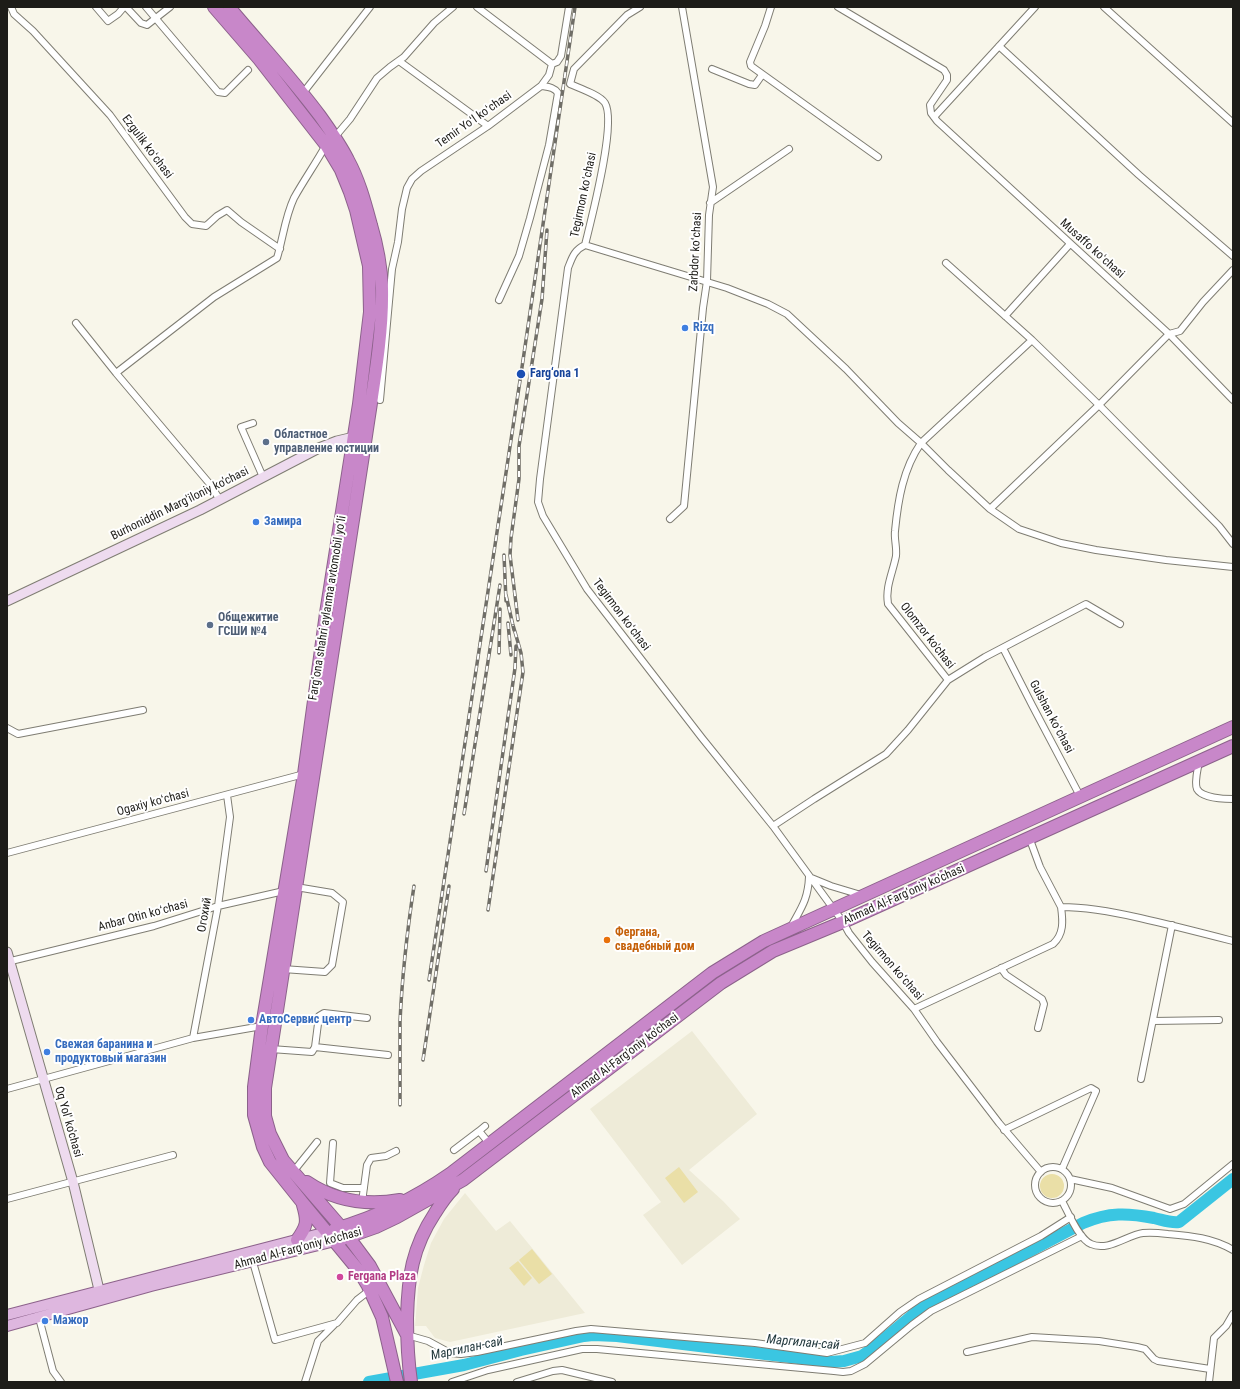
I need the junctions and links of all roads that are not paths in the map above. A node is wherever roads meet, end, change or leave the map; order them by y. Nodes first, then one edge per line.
1 (11, 7) edge
2 (96, 7) edge
3 (125, 7) edge
4 (146, 7) edge
5 (170, 7) edge
6 (214, 7) edge
7 (229, 7) edge
8 (370, 7) edge
9 (452, 7) edge
10 (477, 7) edge
11 (569, 7) edge
12 (640, 7) edge
13 (682, 7) edge
14 (771, 7) edge
15 (838, 7) edge
16 (1035, 7) edge
17 (1104, 7) edge
18 (7, 11) edge
19 (14, 14) junction
20 (156, 19) junction
21 (236, 24) junction
22 (999, 46) junction
23 (399, 61) junction
24 (552, 64) junction
25 (712, 69) dead end
26 (248, 70) dead end
27 (762, 75) junction
28 (541, 86) junction
29 (303, 93) junction
30 (934, 117) junction
31 (1233, 123) edge
32 (488, 126) junction
33 (330, 141) junction
34 (789, 149) dead end
35 (878, 157) dead end
36 (710, 203) junction
37 (1070, 244) junction
38 (584, 245) junction
39 (280, 249) junction
40 (1233, 256) edge
41 (946, 263) dead end
42 (1233, 270) edge
43 (707, 281) junction
44 (500, 300) dead end
45 (1005, 316) junction
46 (76, 323) dead end
47 (1169, 334) junction
48 (1032, 340) junction
49 (116, 373) junction
50 (380, 400) dead end
51 (1233, 400) edge
52 (1100, 406) junction
53 (253, 423) dead end
54 (360, 436) junction
55 (921, 443) junction
56 (263, 477) junction
57 (220, 500) junction
58 (990, 508) junction
59 (670, 519) dead end
60 (1233, 544) edge
61 (1233, 566) edge
62 (7, 601) edge
63 (1120, 624) dead end
64 (1003, 648) junction
65 (948, 680) junction
66 (143, 710) dead end
67 (1233, 727) edge
68 (7, 728) edge
69 (1233, 746) edge
70 (1199, 761) junction
71 (304, 774) junction
72 (227, 795) junction
73 (1080, 796) junction
74 (1233, 799) edge
75 (773, 826) junction
76 (1030, 837) junction
77 (7, 853) edge
78 (809, 877) junction
79 (296, 887) junction
80 (284, 891) junction
81 (862, 895) junction
82 (218, 906) junction
83 (1061, 907) junction
84 (832, 909) junction
85 (843, 922) junction
86 (1172, 926) junction
87 (790, 928) junction
88 (1233, 941) edge
89 (7, 952) edge
90 (8, 962) edge
91 (1001, 968) junction
92 (283, 969) junction
93 (914, 1009) junction
94 (367, 1018) dead end
95 (1219, 1020) dead end
96 (1153, 1021) junction
97 (275, 1025) junction
98 (262, 1026) junction
99 (1038, 1028) dead end
100 (193, 1038) junction
101 (315, 1047) junction
102 (271, 1048) junction
103 (388, 1055) dead end
104 (1141, 1078) dead end
105 (43, 1079) junction
106 (7, 1089) edge
107 (485, 1126) dead end
108 (1004, 1130) junction
109 (479, 1131) junction
110 (317, 1142) dead end
111 (333, 1142) dead end
112 (489, 1143) junction
113 (396, 1150) dead end
114 (454, 1150) dead end
115 (173, 1155) dead end
116 (1233, 1164) edge
117 (1062, 1169) junction
118 (1041, 1172) junction
119 (294, 1173) junction
120 (1070, 1179) junction
121 (463, 1180) junction
122 (73, 1182) junction
123 (364, 1188) junction
124 (414, 1197) junction
125 (7, 1199) edge
126 (1062, 1201) junction
127 (302, 1202) junction
128 (362, 1202) junction
129 (1071, 1217) junction
130 (341, 1227) junction
131 (327, 1232) junction
132 (1082, 1236) junction
133 (349, 1237) junction
134 (296, 1240) junction
135 (335, 1241) junction
136 (1233, 1250) edge
137 (253, 1262) junction
138 (370, 1290) junction
139 (100, 1295) junction
140 (1233, 1314) edge
141 (7, 1315) edge
142 (39, 1318) junction
143 (336, 1323) junction
144 (7, 1326) edge
145 (407, 1335) junction
146 (967, 1352) dead end
147 (1210, 1368) junction
148 (589, 1380) edge
149 (62, 1382) edge
150 (305, 1382) edge
151 (397, 1382) edge
152 (411, 1382) edge
153 (452, 1382) edge
154 (517, 1382) edge
155 (612, 1382) edge
156 (1209, 1382) edge

1 - 19 street, Ezgulik koʻchasi
2 - 3 street
3 - 20 street
4 - 20 street
5 - 20 street
6 - 21 highway, Fargʻona shahri aylanma avtomobil yoʻli
7 - 21 highway, Fargʻona shahri aylanma avtomobil yoʻli
8 - 29 street
9 - 23 street
10 - 24 street
11 - 24 street
12 - 38 street, Tegirmon koʻchasi
13 - 36 street, Zarbdor koʻchasi
14 - 27 street
15 - 30 street
16 - 22 street
17 - 31 street
18 - 19 street
19 - 39 street, Ezgulik koʻchasi
20 - 26 street
21 - 29 highway, Fargʻona shahri aylanma avtomobil yoʻli
21 - 33 highway, Fargʻona shahri aylanma avtomobil yoʻli
22 - 30 street
22 - 40 street
23 - 32 street
23 - 33 street
24 - 28 street
25 - 27 street
27 - 35 street
28 - 32 street, Temir Yoʻl koʻchasi
28 - 44 street
29 - 33 highway, Fargʻona shahri aylanma avtomobil yoʻli
30 - 37 street, Musaffo koʻchasi
32 - 50 street, Temir Yoʻl koʻchasi
33 - 39 street
33 - 54 highway, Fargʻona shahri aylanma avtomobil yoʻli
34 - 36 street
36 - 43 street, Zarbdor koʻchasi
37 - 45 street
37 - 47 street, Musaffo koʻchasi
38 - 43 street
38 - 75 street, Tegirmon koʻchasi
39 - 49 street
41 - 45 street
42 - 47 street
43 - 55 street
43 - 59 street, Zarbdor koʻchasi
45 - 48 street
46 - 49 street
47 - 51 street, Musaffo koʻchasi
47 - 52 street
48 - 52 street
48 - 55 street, Olomzor ko'chasi
49 - 57 street
52 - 58 street
52 - 60 street
53 - 56 street
54 - 56 street, Burhoniddin Marg'iloniy ko'chasi
54 - 71 highway, Fargʻona shahri aylanma avtomobil yoʻli
54 - 79 highway, Fargʻona shahri aylanma avtomobil yoʻli
55 - 58 street
55 - 65 street, Olomzor ko'chasi
56 - 57 street, Burhoniddin Marg'iloniy ko'chasi
57 - 62 street, Burhoniddin Marg'iloniy ko'chasi
58 - 61 street
63 - 64 street, Olomzor ko'chasi
64 - 65 street, Olomzor ko'chasi
64 - 73 street, Gulshan koʻchasi
65 - 75 street, Olomzor ko'chasi
66 - 68 street
67 - 73 highway, Ahmad Al-Farg'oniy ko'chasi
69 - 70 highway, Ahmad Al-Farg'oniy ko'chasi
70 - 74 street
70 - 76 highway, Ahmad Al-Farg'oniy ko'chasi
71 - 72 street, Ogaxiy koʻchasi
71 - 80 highway, Fargʻona shahri aylanma avtomobil yoʻli
72 - 77 street, Ogaxiy koʻchasi
72 - 82 street, Огохий
73 - 81 highway, Ahmad Al-Farg'oniy ko'chasi
75 - 78 street, Tegirmon koʻchasi
76 - 83 street
76 - 85 highway, Ahmad Al-Farg'oniy ko'chasi
78 - 81 street
78 - 84 street, Tegirmon koʻchasi
78 - 87 street
79 - 92 highway, Fargʻona shahri aylanma avtomobil yoʻli
79 - 92 street
80 - 82 street, Anbar Otin koʻchasi
80 - 98 highway, Fargʻona shahri aylanma avtomobil yoʻli
81 - 84 highway, Ahmad Al-Farg'oniy ko'chasi
82 - 90 street, Anbar Otin koʻchasi
82 - 100 street, Огохий
83 - 86 street
83 - 91 street
84 - 85 street, Tegirmon koʻchasi
84 - 87 highway, Ahmad Al-Farg'oniy ko'chasi
85 - 93 street, Tegirmon koʻchasi
85 - 121 highway, Ahmad Al-Farg'oniy ko'chasi
86 - 88 street
86 - 96 street
87 - 112 highway, Ahmad Al-Farg'oniy ko'chasi
89 - 90 street, Oq Yol' ko'chasi
90 - 105 street, Oq Yol' ko'chasi
91 - 93 street
91 - 99 street
92 - 97 highway, Fargʻona shahri aylanma avtomobil yoʻli
93 - 108 street, Tegirmon koʻchasi
94 - 101 street
95 - 96 street
96 - 104 street
97 - 98 main road
97 - 102 highway, Fargʻona shahri aylanma avtomobil yoʻli
98 - 100 street
98 - 127 highway, Fargʻona shahri aylanma avtomobil yoʻli
100 - 105 street
101 - 102 street
101 - 103 street
102 - 119 highway, Fargʻona shahri aylanma avtomobil yoʻli
105 - 106 street
105 - 122 street, Oq Yol' ko'chasi
107 - 109 street
108 - 117 street
108 - 118 street, Tegirmon koʻchasi
109 - 112 street
109 - 114 street
110 - 119 street
111 - 123 street
112 - 124 highway, Ahmad Al-Farg'oniy ko'chasi
113 - 123 street
115 - 122 street
116 - 120 street
117 - 118 street
117 - 120 street
118 - 126 street
119 - 128 highway
119 - 130 highway, Fargʻona shahri aylanma avtomobil yoʻli
120 - 126 street
121 - 133 highway, Ahmad Al-Farg'oniy ko'chasi
121 - 145 highway
122 - 125 street
122 - 139 street, Oq Yol' ko'chasi
123 - 128 street
124 - 128 highway
124 - 130 highway, Ahmad Al-Farg'oniy ko'chasi
126 - 129 street
127 - 131 highway, Fargʻona shahri aylanma avtomobil yoʻli
127 - 134 highway
129 - 132 street
129 - 145 street
130 - 131 highway, Ahmad Al-Farg'oniy ko'chasi
130 - 133 highway, Fargʻona shahri aylanma avtomobil yoʻli
131 - 134 main road, Ahmad Al-Farg'oniy ko'chasi
131 - 135 highway, Fargʻona shahri aylanma avtomobil yoʻli
132 - 136 street
132 - 153 street
133 - 135 highway, Ahmad Al-Farg'oniy ko'chasi
133 - 145 highway, Fargʻona shahri aylanma avtomobil yoʻli
134 - 139 main road, Ahmad Al-Farg'oniy ko'chasi
135 - 137 main road, Ahmad Al-Farg'oniy ko'chasi
135 - 138 highway, Fargʻona shahri aylanma avtomobil yoʻli
137 - 139 main road, Ahmad Al-Farg'oniy ko'chasi
137 - 143 street
138 - 143 street
138 - 151 highway, Fargʻona shahri aylanma avtomobil yoʻli
139 - 141 main road, Ahmad Al-Farg'oniy ko'chasi
139 - 142 main road, Ahmad Al-Farg'oniy ko'chasi
140 - 147 street
142 - 144 main road, Ahmad Al-Farg'oniy ko'chasi
142 - 149 street
143 - 150 street
145 - 152 highway
146 - 147 street
147 - 156 street
148 - 154 street
148 - 155 street

